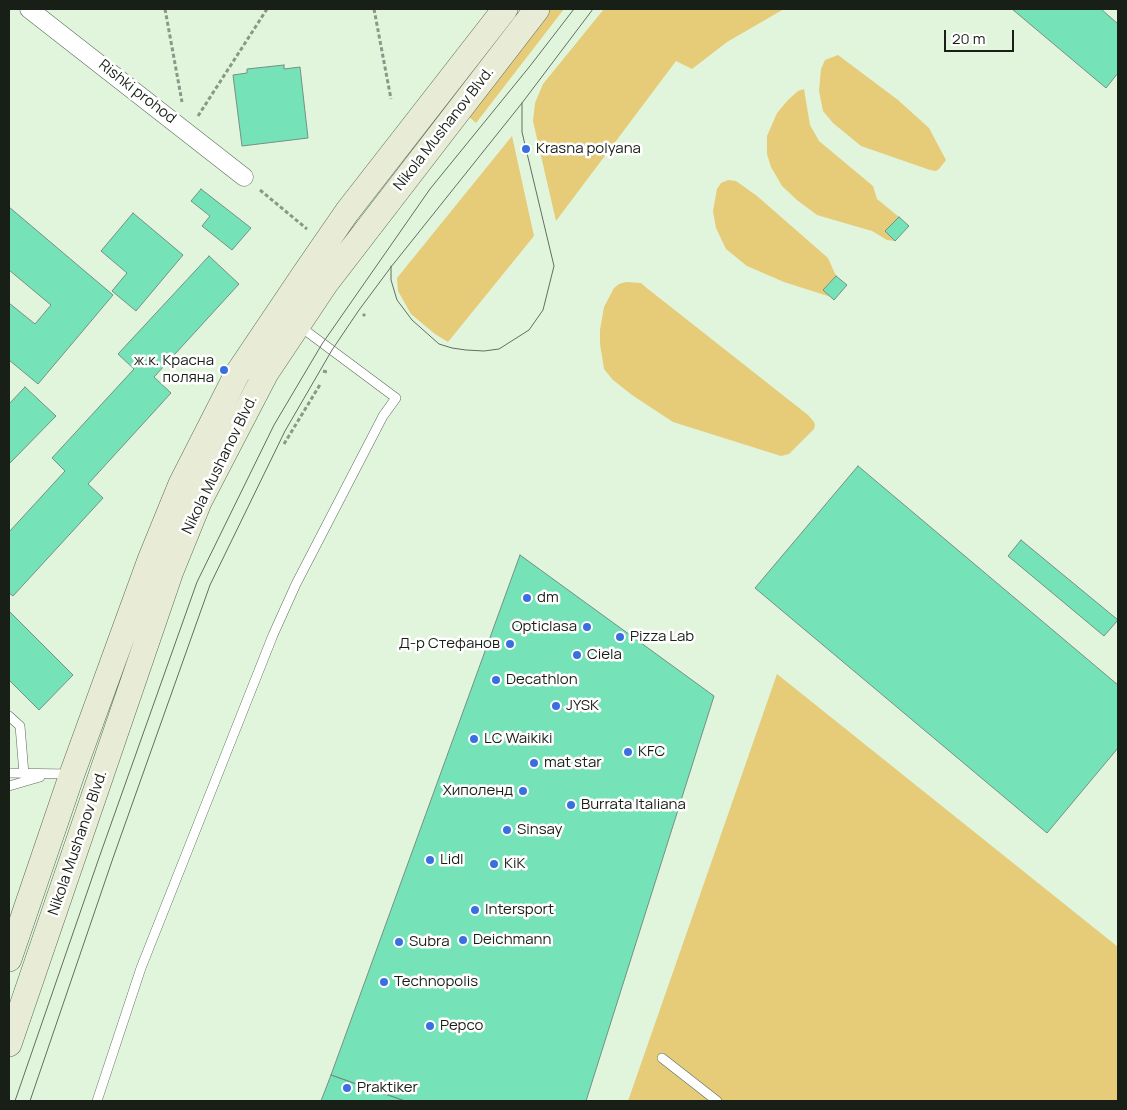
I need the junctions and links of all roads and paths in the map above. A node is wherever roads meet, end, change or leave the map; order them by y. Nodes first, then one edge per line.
1 (29, 9) edge
2 (165, 9) edge
3 (267, 9) edge
4 (374, 9) edge
5 (505, 9) edge
6 (537, 9) edge
7 (391, 99) dead end
8 (188, 132) junction
9 (244, 177) joint
10 (300, 222) dead end
11 (288, 319) junction
12 (321, 383) dead end
13 (284, 444) dead end
14 (9, 716) edge
15 (9, 773) edge
16 (24, 774) junction
17 (61, 774) junction
18 (9, 786) edge
19 (9, 959) edge
20 (9, 1044) edge
21 (662, 1058) dead end
22 (98, 1101) edge
23 (717, 1101) edge

1 - 8 street, Rishki prohod
2 - 8 path
3 - 8 path
4 - 7 path
5 - 11 main road, Nikola Mushanov Blvd.
6 - 11 main road, Nikola Mushanov Blvd.
8 - 9 street, Rishki prohod
9 - 10 path
11 - 17 main road, Nikola Mushanov Blvd.
11 - 20 main road, Nikola Mushanov Blvd.
11 - 22 lane
12 - 13 path
14 - 16 lane
15 - 16 lane
16 - 17 lane
17 - 18 lane
17 - 19 main road, Nikola Mushanov Blvd.
21 - 23 lane

